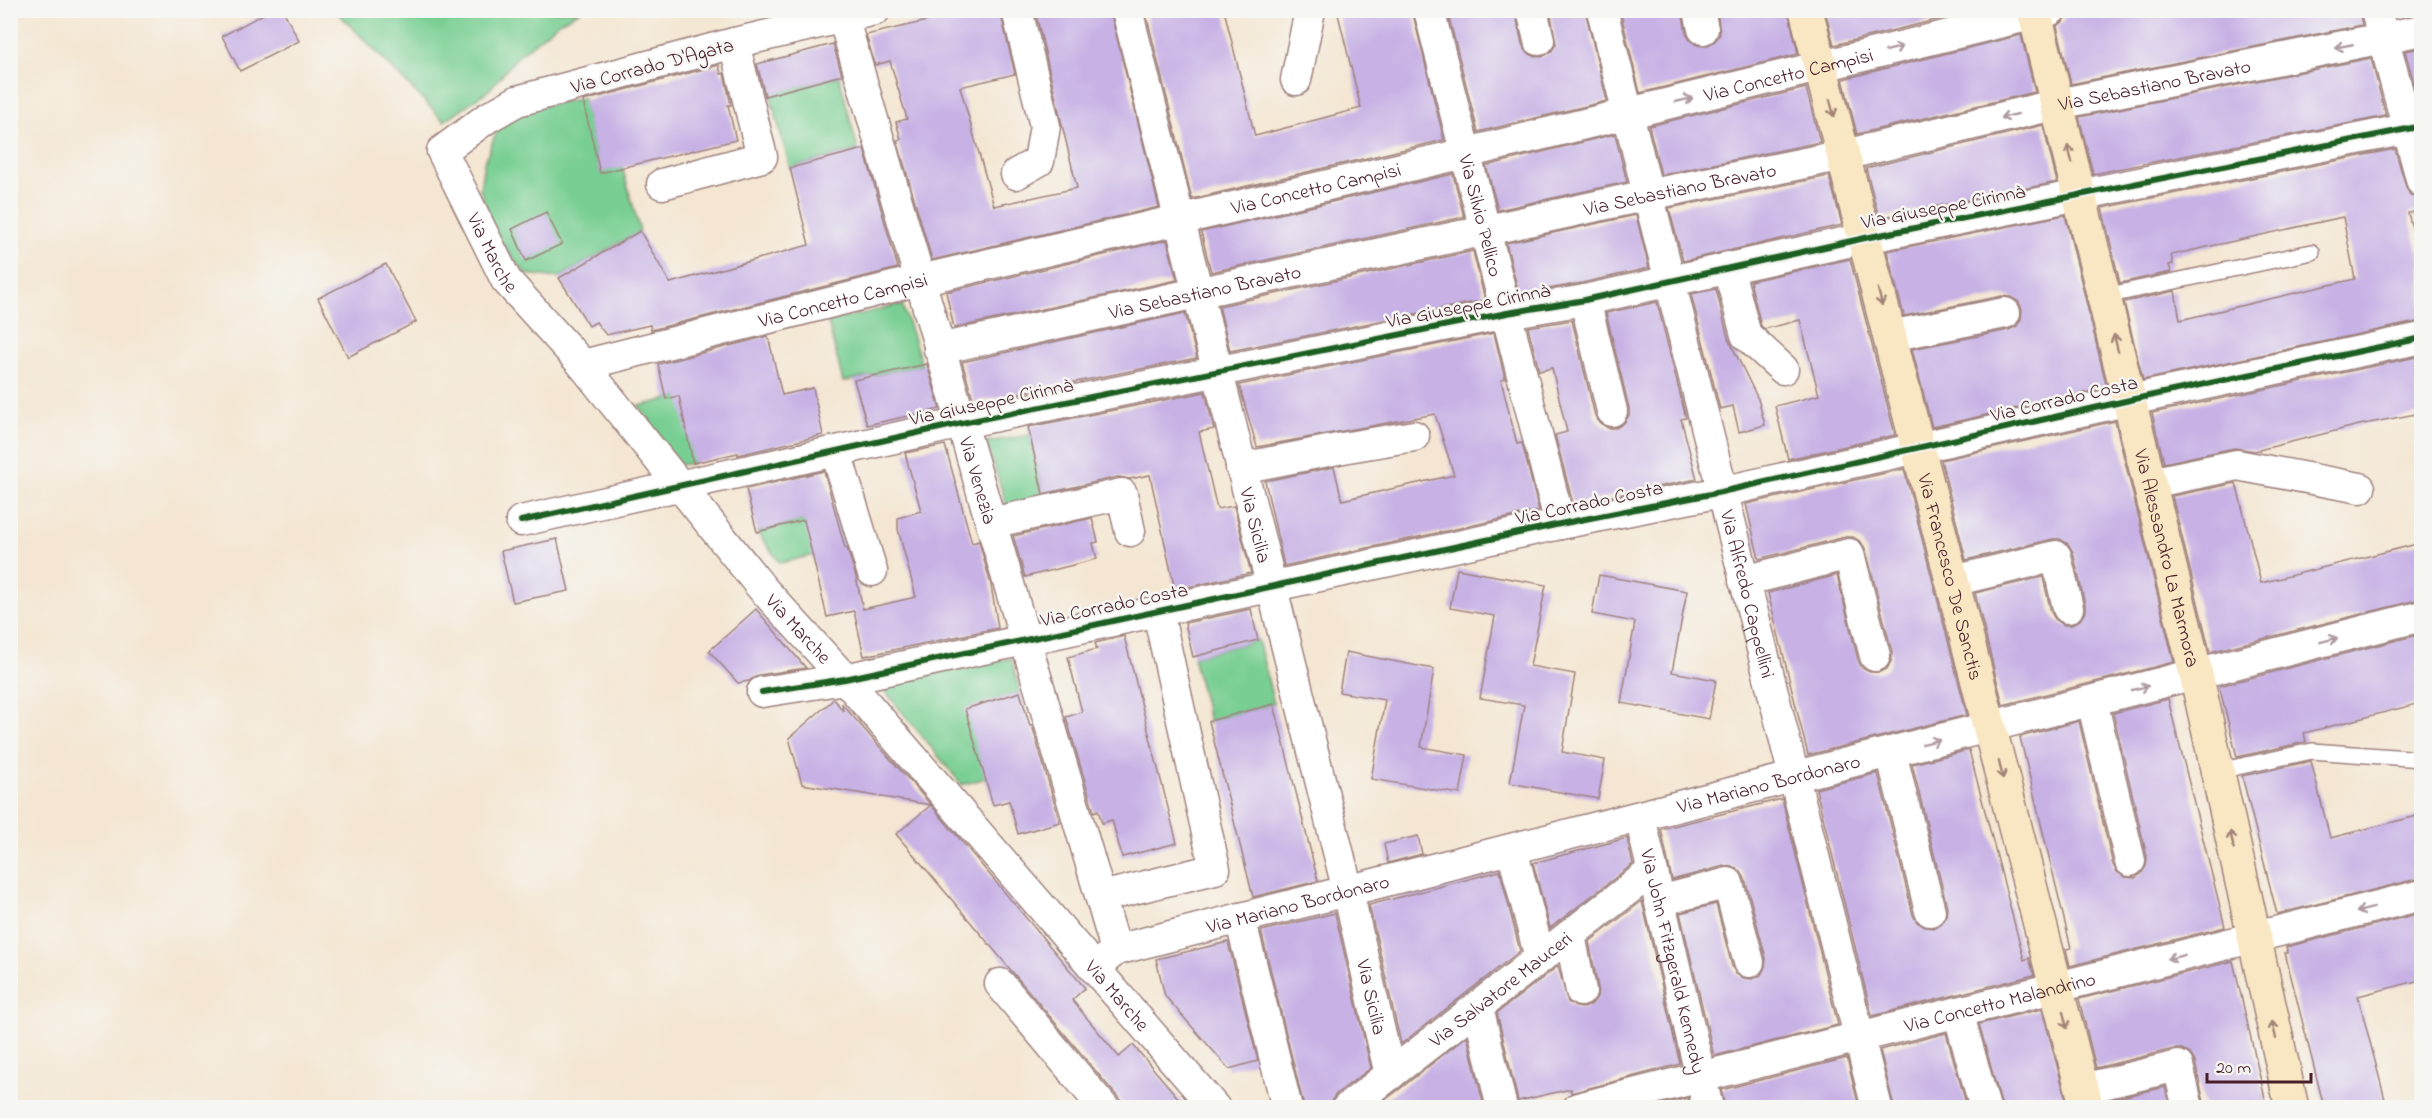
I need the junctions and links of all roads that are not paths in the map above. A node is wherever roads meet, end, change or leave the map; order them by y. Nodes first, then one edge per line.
1 (875, 10) edge
2 (1017, 10) edge
3 (1127, 10) edge
4 (1310, 10) edge
5 (1429, 10) edge
6 (1532, 10) edge
7 (1602, 10) edge
8 (1806, 10) edge
9 (2040, 12) edge
10 (842, 14) edge
11 (2380, 24) edge
12 (2421, 30) edge
13 (1539, 40) dead end
14 (734, 43) junction
15 (1822, 67) junction
16 (1296, 80) dead end
17 (2058, 104) junction
18 (1627, 114) junction
19 (2415, 127) edge
20 (442, 151) joint
21 (1466, 153) junction
22 (1844, 155) junction
23 (1016, 174) dead end
24 (2421, 182) edge
25 (662, 184) dead end
26 (1648, 195) junction
27 (2080, 195) junction
28 (1180, 219) junction
29 (1486, 230) junction
30 (1865, 238) junction
31 (2312, 252) dead end
32 (1728, 267) junction
33 (920, 280) junction
34 (1669, 282) junction
35 (1198, 293) junction
36 (2105, 296) junction
37 (1585, 300) junction
38 (1507, 313) junction
39 (2005, 313) dead end
40 (1890, 336) junction
41 (2421, 338) edge
42 (939, 349) junction
43 (583, 365) junction
44 (1783, 369) dead end
45 (1217, 371) junction
46 (2130, 400) junction
47 (1612, 411) dead end
48 (962, 423) junction
49 (1414, 436) dead end
50 (1918, 448) junction
51 (836, 452) junction
52 (1241, 468) junction
53 (2150, 483) junction
54 (682, 486) junction
55 (2360, 488) dead end
56 (1721, 492) junction
57 (521, 521) dead end
58 (991, 523) junction
59 (1560, 524) junction
60 (1130, 531) dead end
61 (872, 571) dead end
62 (1953, 581) junction
63 (1743, 582) junction
64 (1271, 587) junction
65 (2068, 608) dead end
66 (1158, 612) junction
67 (2421, 616) edge
68 (1026, 640) junction
69 (1875, 656) dead end
70 (2196, 674) junction
71 (845, 679) junction
72 (762, 692) dead end
73 (2092, 701) junction
74 (1990, 727) junction
75 (1892, 752) junction
76 (2421, 759) edge
77 (2218, 771) junction
78 (1793, 778) junction
79 (1640, 817) junction
80 (1512, 849) junction
81 (2130, 861) dead end
82 (1652, 870) junction
83 (1348, 891) junction
84 (2421, 895) edge
85 (1101, 897) junction
86 (1660, 901) junction
87 (1930, 911) dead end
88 (1240, 918) junction
89 (1570, 934) junction
90 (2253, 938) junction
91 (1540, 958) junction
92 (1105, 959) junction
93 (1749, 962) dead end
94 (1000, 984) dead end
95 (2056, 987) junction
96 (1581, 991) dead end
97 (1478, 1007) junction
98 (1958, 1012) junction
99 (1860, 1035) junction
100 (1390, 1075) junction
101 (1701, 1077) junction
102 (2085, 1098) edge
103 (1104, 1107) edge
104 (1215, 1107) edge
105 (1287, 1107) edge
106 (1347, 1107) edge
107 (1502, 1107) edge
108 (1578, 1107) edge
109 (1708, 1107) edge
110 (1877, 1107) edge
111 (1985, 1107) edge
112 (2188, 1107) edge
113 (2292, 1107) edge

1 - 10 street, Via Corrado D'Agata
2 - 23 street
3 - 28 street, Via Sicilia
4 - 16 street
5 - 21 street, Via Silvio Pellico
6 - 13 street
7 - 18 street, Via Alfredo Cappellini
8 - 15 street, Via Francesco De Sanctis
15 -> 9 street, Via Concetto Campisi
9 - 17 street, Via Alessandro La Marmora
10 - 14 street, Via Corrado D'Agata
10 - 33 street, Via Venezia
11 - 12 street, Via Sebastiano Bravato
11 -> 17 street, Via Sebastiano Bravato
11 - 19 street
14 - 20 street, Via Corrado D'Agata
14 - 25 street
18 -> 15 street, Via Concetto Campisi
15 -> 22 street, Via Francesco De Sanctis
17 -> 22 street, Via Sebastiano Bravato
27 -> 17 street, Via Alessandro La Marmora
18 - 21 street, Via Concetto Campisi
18 - 26 street, Via Alfredo Cappellini
19 - 24 street
19 - 27 street, Via Giuseppe Cirinnà
20 - 43 street, Via Marche
21 - 28 street, Via Concetto Campisi
21 - 29 street, Via Silvio Pellico
22 - 26 street, Via Sebastiano Bravato
22 - 30 street, Via Francesco De Sanctis
26 - 29 street, Via Sebastiano Bravato
26 - 34 street, Via Alfredo Cappellini
27 - 30 street, Via Giuseppe Cirinnà
27 - 36 street, Via Alessandro La Marmora
28 - 33 street, Via Concetto Campisi
28 - 35 street, Via Sicilia
29 - 35 street, Via Sebastiano Bravato
29 - 38 street, Via Silvio Pellico
30 - 32 street, Via Giuseppe Cirinnà
30 -> 40 street, Via Francesco De Sanctis
31 - 36 lane
32 - 34 street, Via Giuseppe Cirinnà
32 - 44 street
33 - 42 street, Via Venezia
33 - 43 street, Via Concetto Campisi
34 - 37 street, Via Giuseppe Cirinnà
34 - 56 street, Via Alfredo Cappellini
35 - 42 street, Via Sebastiano Bravato
35 - 45 street, Via Sicilia
46 -> 36 street, Via Alessandro La Marmora
37 - 38 street, Via Giuseppe Cirinnà
37 - 47 street
38 - 45 street, Via Giuseppe Cirinnà
38 - 59 street, Via Silvio Pellico
39 - 40 street
40 - 50 street, Via Francesco De Sanctis
41 - 46 street, Via Corrado Costa
42 - 48 street, Via Venezia
43 - 54 street, Via Marche
45 - 48 street, Via Giuseppe Cirinnà
45 - 52 street, Via Sicilia
46 - 50 street, Via Corrado Costa
46 - 53 street, Via Alessandro La Marmora
48 - 51 street, Via Giuseppe Cirinnà
48 - 58 street, Via Venezia
49 - 52 street
50 - 56 street, Via Corrado Costa
50 - 62 street, Via Francesco De Sanctis
51 - 54 street, Via Giuseppe Cirinnà
51 - 61 street
52 - 64 street, Via Sicilia
53 - 55 street
53 - 70 street, Via Alessandro La Marmora
54 - 57 street, Via Giuseppe Cirinnà
54 - 71 street, Via Marche
56 - 59 street, Via Corrado Costa
56 - 63 street, Via Alfredo Cappellini
58 - 60 street
58 - 68 street, Via Venezia
59 - 64 street, Via Corrado Costa
62 - 65 street
62 - 74 street, Via Francesco De Sanctis
63 - 69 street
63 - 78 street, Via Alfredo Cappellini
64 - 66 street, Via Corrado Costa
64 - 83 street, Via Sicilia
66 - 68 street, Via Corrado Costa
66 - 85 street
70 -> 67 street, Via Mariano Bordonaro
68 - 71 street, Via Corrado Costa
68 - 85 street, Via Venezia
73 -> 70 street, Via Mariano Bordonaro
70 - 77 street, Via Alessandro La Marmora
71 - 72 street, Via Corrado Costa
71 - 92 street, Via Marche
73 - 74 street, Via Mariano Bordonaro
73 - 81 street
75 -> 74 street, Via Mariano Bordonaro
74 -> 95 street, Via Francesco De Sanctis
75 - 78 street, Via Mariano Bordonaro
75 - 87 street
76 - 77 lane
90 -> 77 street, Via Alessandro La Marmora
78 - 79 street, Via Mariano Bordonaro
78 - 99 street, Via Alfredo Cappellini
79 - 80 street, Via Mariano Bordonaro
79 - 82 street, Via John Fitzgerald Kennedy
80 - 83 street, Via Mariano Bordonaro
80 - 91 street
82 - 86 street, Via John Fitzgerald Kennedy
82 - 89 street, Via Salvatore Mauceri
83 - 88 street, Via Mariano Bordonaro
83 - 100 street, Via Sicilia
84 -> 90 street, Via Concetto Malandrino
85 - 92 street, Via Venezia
86 - 93 street
86 - 101 street, Via John Fitzgerald Kennedy
88 - 92 street, Via Mariano Bordonaro
88 - 105 street
89 - 91 street, Via Salvatore Mauceri
89 - 96 street
90 -> 95 street, Via Concetto Malandrino
113 -> 90 street, Via Alessandro La Marmora
91 - 97 street, Via Salvatore Mauceri
92 - 104 street, Via Marche
94 - 103 street
95 - 98 street, Via Concetto Malandrino
95 -> 102 street, Via Francesco De Sanctis
97 - 100 street, Via Salvatore Mauceri
97 - 107 street
98 - 99 street, Via Concetto Malandrino
98 - 111 street
99 - 101 street, Via Concetto Malandrino
99 - 110 street, Via Alfredo Cappellini
100 - 106 street, Via Salvatore Mauceri
101 - 108 street, Via Concetto Malandrino
101 - 109 street, Via John Fitzgerald Kennedy
102 - 112 street

